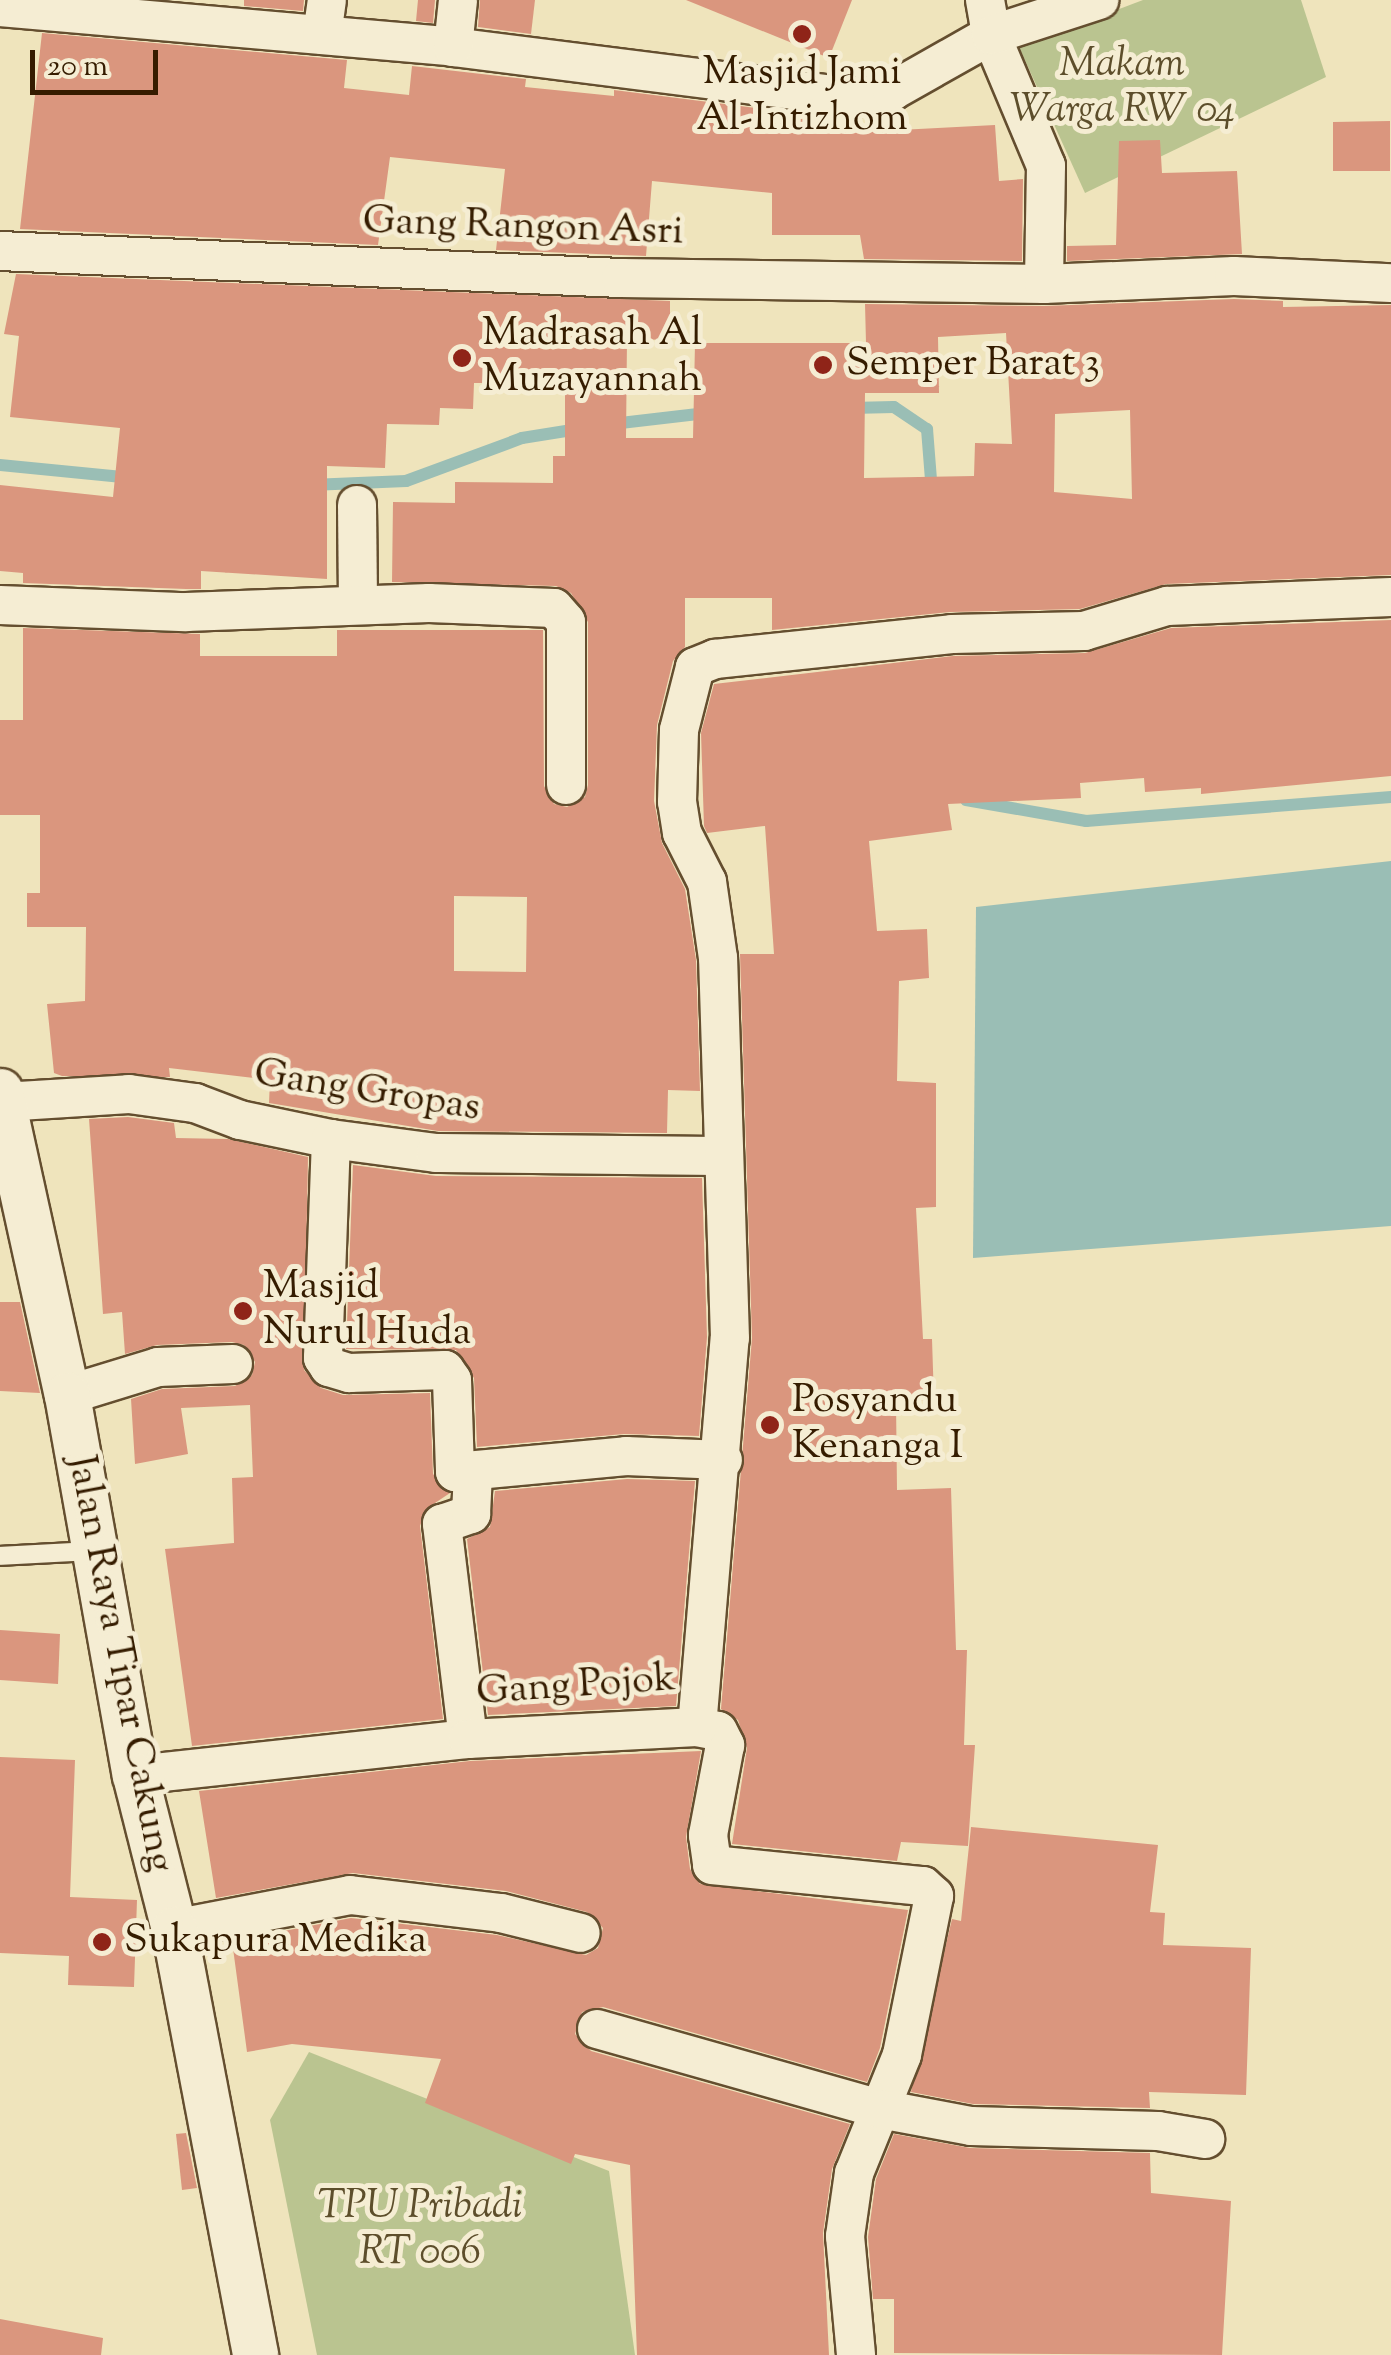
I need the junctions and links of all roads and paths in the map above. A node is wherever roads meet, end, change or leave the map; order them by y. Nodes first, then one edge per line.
1 (458, 0) edge
2 (1100, 0) edge
3 (0, 7) edge
4 (180, 10) edge
5 (988, 17) edge
6 (325, 18) edge
7 (453, 47) junction
8 (0, 251) edge
9 (1391, 282) edge
10 (1044, 284) junction
11 (356, 505) dead end
12 (1391, 597) edge
13 (0, 605) edge
14 (358, 605) junction
15 (566, 785) dead end
16 (2, 1097) edge
17 (331, 1139) junction
18 (721, 1156) junction
19 (233, 1364) dead end
20 (67, 1395) junction
21 (723, 1460) junction
22 (473, 1473) junction
23 (92, 1551) junction
24 (0, 1556) edge
25 (697, 1727) junction
26 (468, 1739) junction
27 (134, 1775) junction
28 (174, 1929) junction
29 (581, 1933) dead end
30 (597, 2029) dead end
31 (880, 2109) junction
32 (1204, 2139) dead end
33 (255, 2355) edge
34 (856, 2355) edge

1 - 7 street
2 - 5 street
3 - 4 street
4 - 6 street
5 - 7 street
5 - 10 street
6 - 7 street
8 - 10 street, Gang Rangon Asri
9 - 10 street, Gang Rangon Asri
11 - 14 street
12 - 18 street, Gang Pojok
13 - 14 street
14 - 15 street
16 - 17 street, Gang Gropas
16 - 20 street, Jalan Raya Tipar Cakung
17 - 18 street, Gang Gropas
17 - 22 street
18 - 21 street, Gang Pojok
19 - 20 street
20 - 23 street, Jalan Raya Tipar Cakung
21 - 22 street
21 - 25 street, Gang Pojok
22 - 26 street
23 - 24 lane
23 - 27 street, Jalan Raya Tipar Cakung
25 - 26 street, Gang Pojok
25 - 31 street
26 - 27 street, Gang Pojok
27 - 28 street, Jalan Raya Tipar Cakung
28 - 29 street
28 - 33 street, Jalan Raya Tipar Cakung
30 - 31 street
31 - 32 street
31 - 34 street

